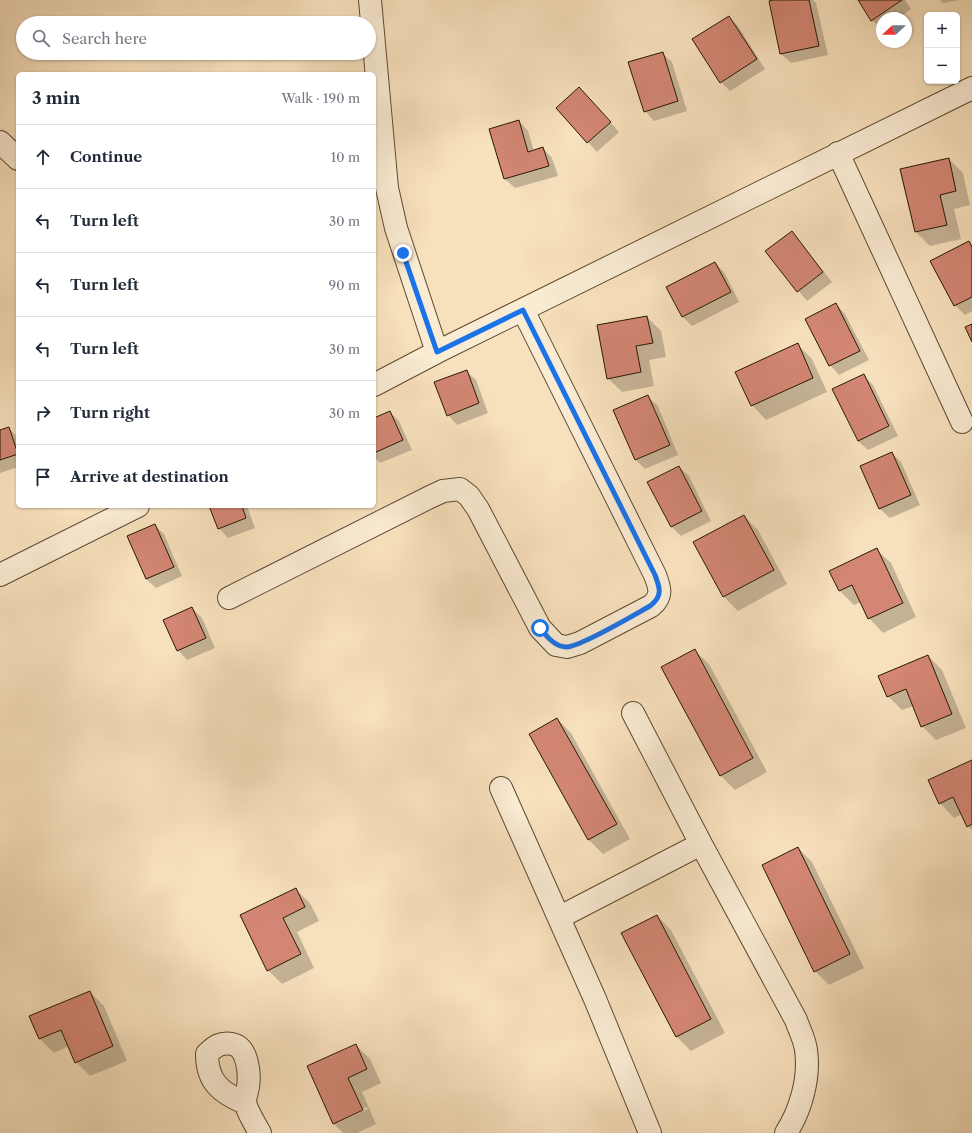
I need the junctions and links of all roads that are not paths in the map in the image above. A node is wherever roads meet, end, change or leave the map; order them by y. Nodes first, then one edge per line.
1 (370, 0) edge
2 (372, 16) edge
3 (376, 60) edge
4 (972, 88) edge
5 (0, 142) edge
6 (838, 153) junction
7 (16, 157) edge
8 (523, 310) junction
9 (437, 352) junction
10 (376, 384) edge
11 (962, 422) dead end
12 (134, 508) edge
13 (0, 575) edge
14 (229, 598) dead end
15 (633, 713) dead end
16 (501, 788) dead end
17 (701, 844) junction
18 (560, 917) junction
19 (245, 1102) dead end
20 (260, 1133) edge
21 (650, 1133) edge
22 (786, 1133) edge

1 - 2 street
3 - 9 street
4 - 6 street
5 - 7 street
6 - 8 street
6 - 11 street
8 - 9 street
8 - 14 street
9 - 10 street
12 - 13 street
15 - 17 street
16 - 18 street
17 - 18 street
17 - 22 street
18 - 21 street
19 - 20 street

